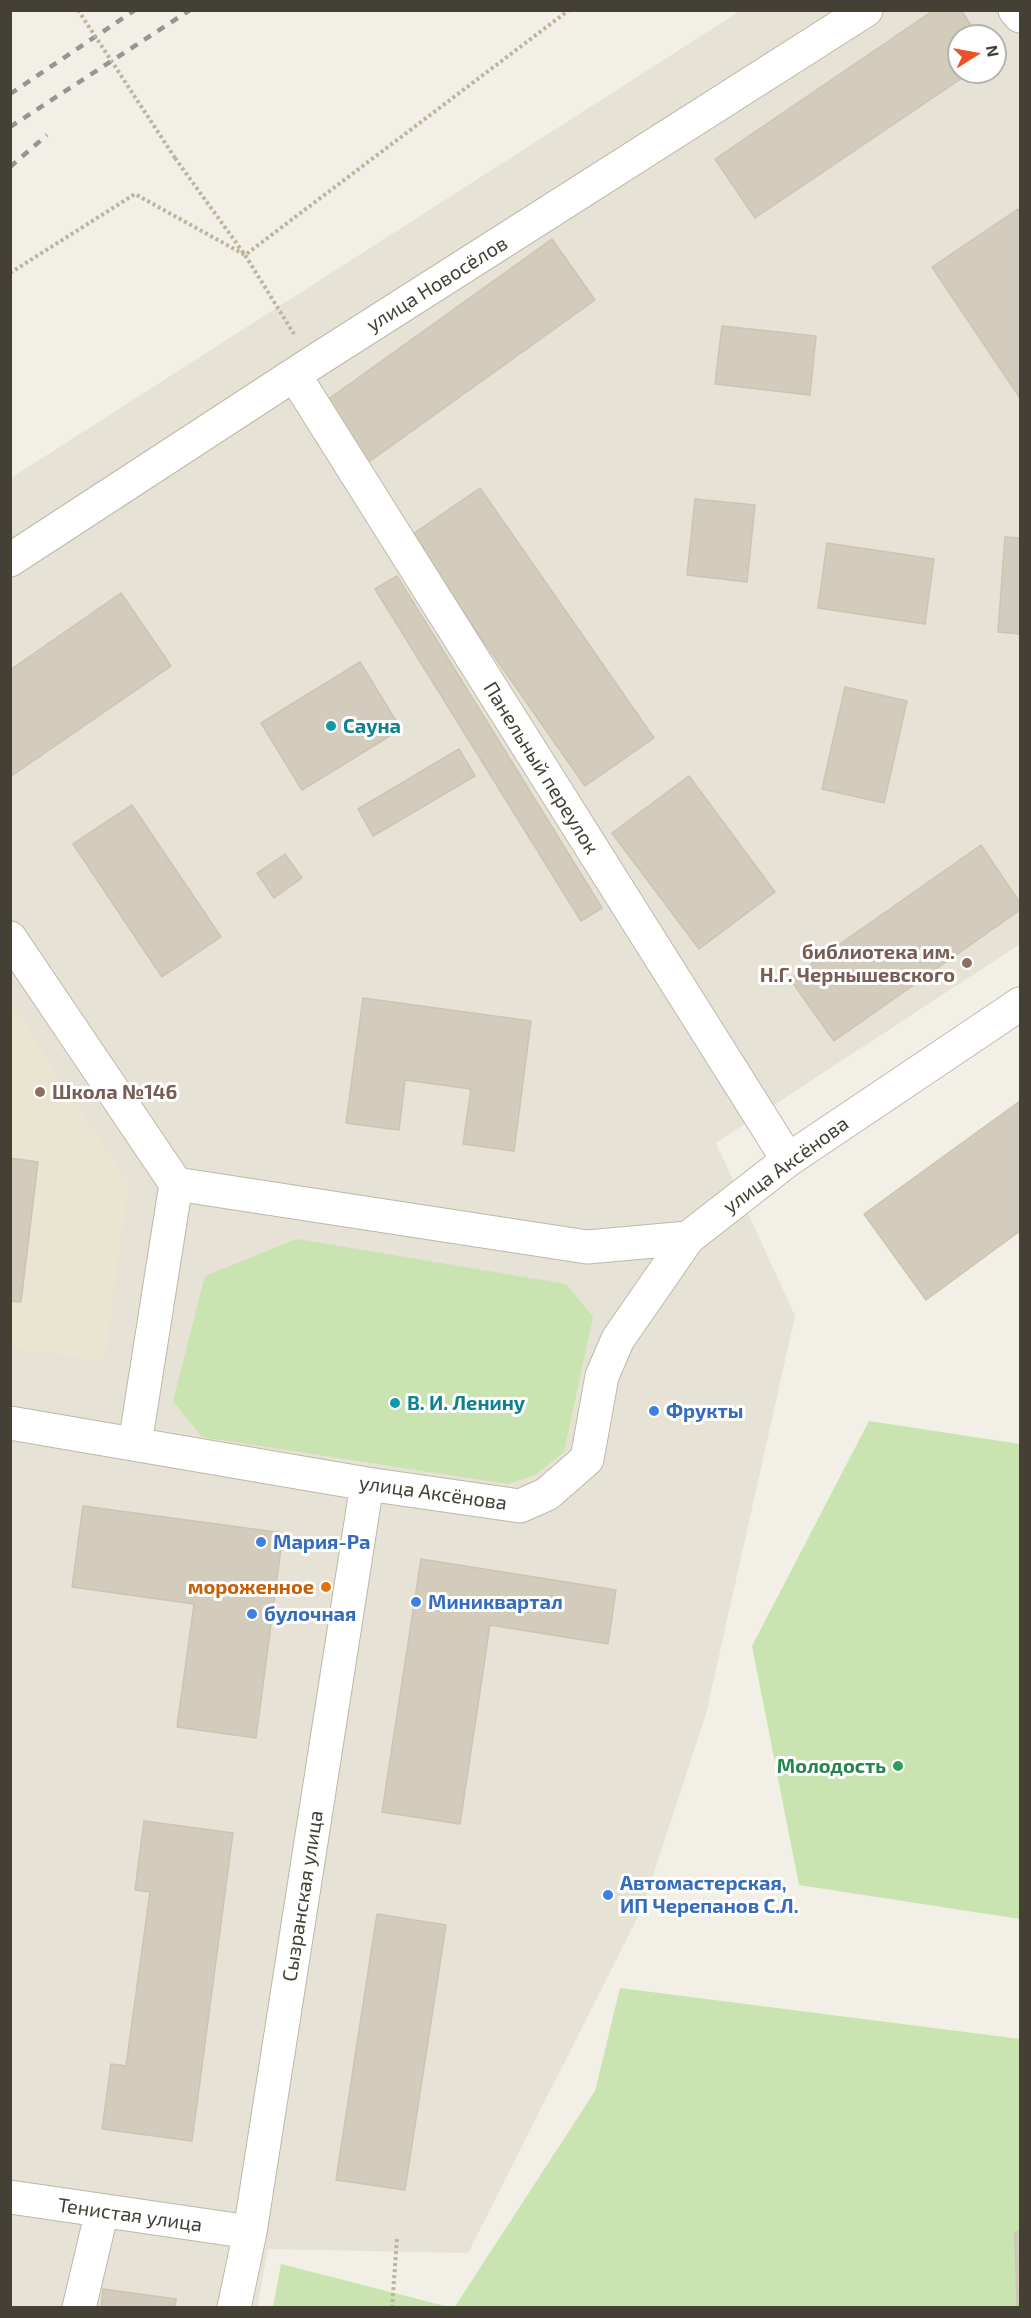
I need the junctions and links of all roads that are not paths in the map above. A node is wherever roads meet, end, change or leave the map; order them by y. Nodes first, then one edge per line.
1 (866, 10) edge
2 (1015, 10) edge
3 (1020, 16) edge
4 (303, 370) junction
5 (10, 560) edge
6 (10, 938) edge
7 (1020, 1004) edge
8 (788, 1160) junction
9 (176, 1184) junction
10 (688, 1238) junction
11 (10, 1423) edge
12 (135, 1444) junction
13 (367, 1484) junction
14 (10, 2197) edge
15 (102, 2211) junction
16 (250, 2232) junction
17 (80, 2307) edge
18 (234, 2307) edge

1 - 4 street, улица Новосёлов
2 - 3 street
4 - 5 street, улица Новосёлов
4 - 8 street, Панельный переулок
6 - 9 street
7 - 8 street, улица Аксёнова
8 - 10 street, улица Аксёнова
9 - 10 street
9 - 12 street
10 - 13 street, улица Аксёнова
11 - 12 street, улица Аксёнова
12 - 13 street, улица Аксёнова
13 - 16 street, Сызранская улица
14 - 15 street, Тенистая улица
15 - 16 street, Тенистая улица
15 - 17 street
16 - 18 street, Сызранская улица

